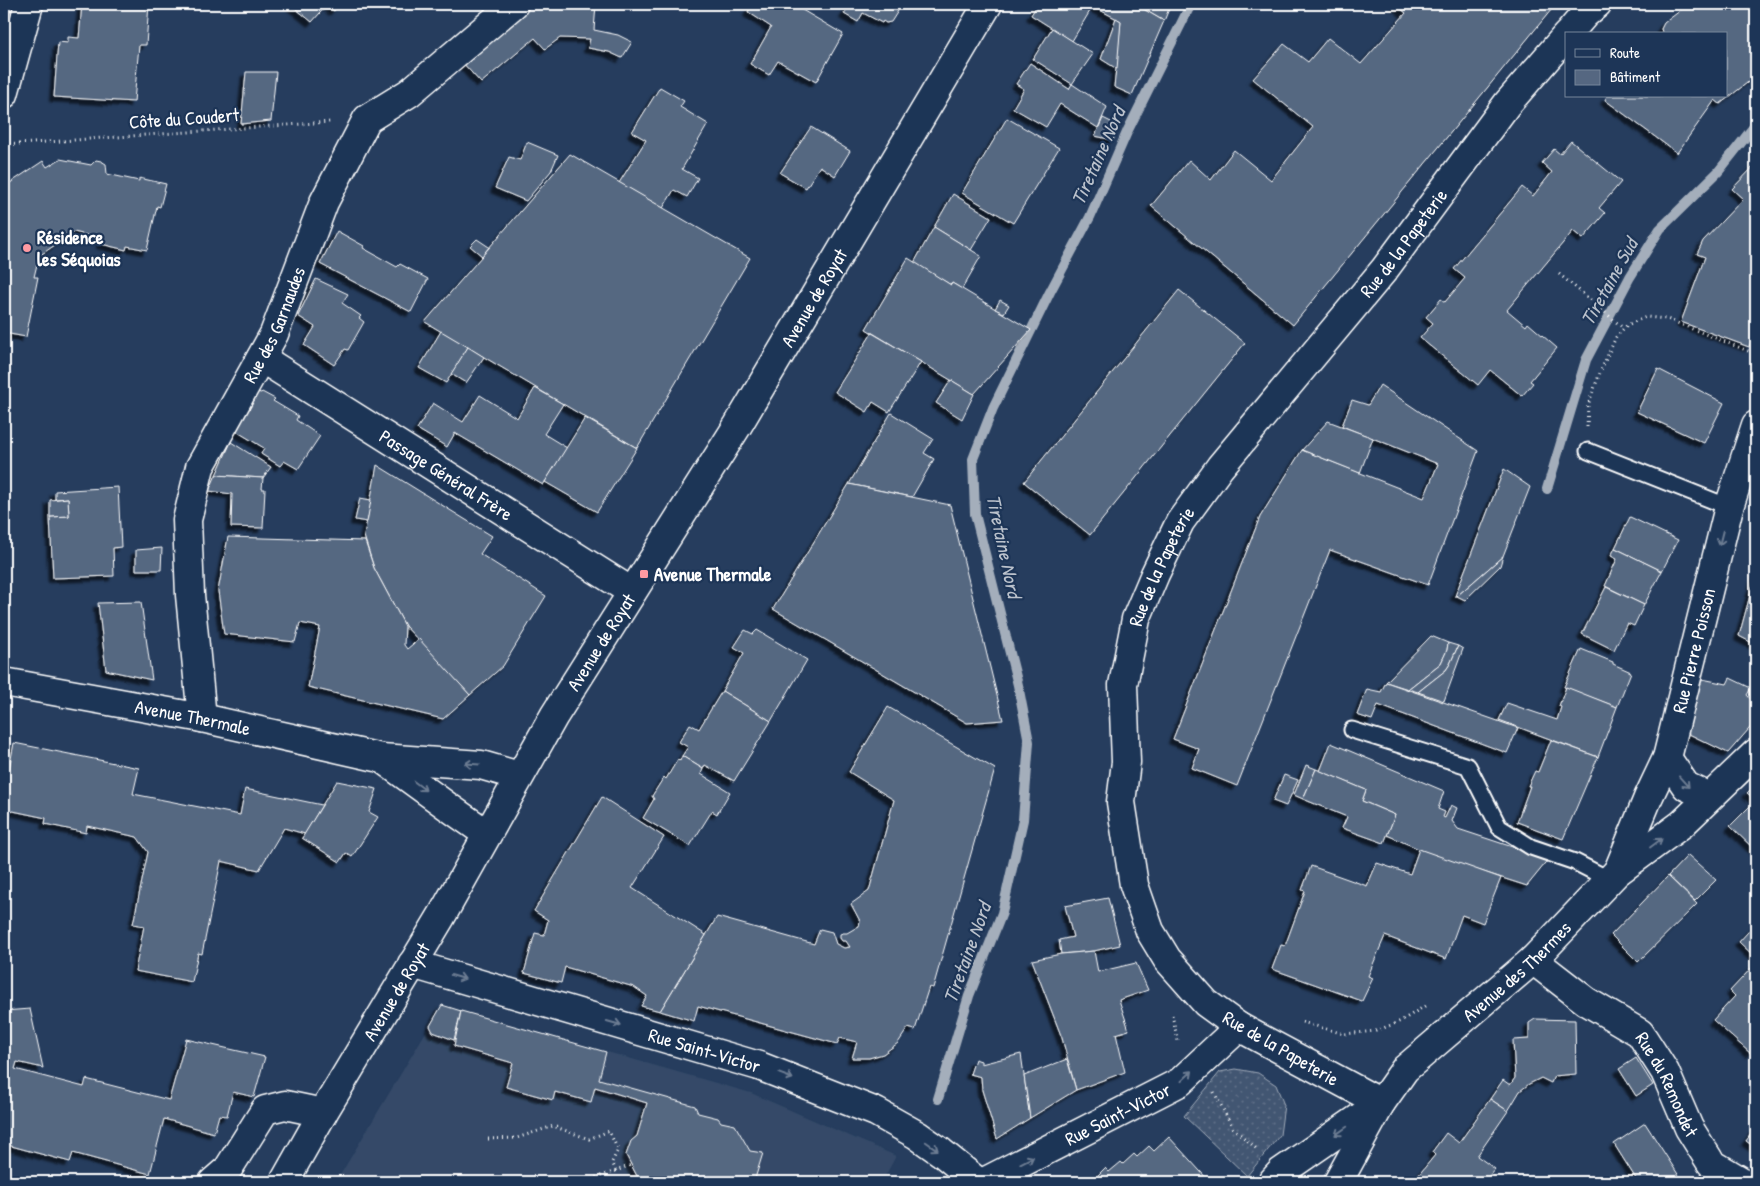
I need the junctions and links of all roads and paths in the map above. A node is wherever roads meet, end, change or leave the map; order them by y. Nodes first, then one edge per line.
1 (29, 4) edge
2 (514, 4) edge
3 (988, 4) edge
4 (1597, 4) edge
5 (1570, 32) edge
6 (1565, 37) edge
7 (4, 94) edge
8 (367, 119) junction
9 (4, 145) edge
10 (1558, 274) dead end
11 (1623, 328) junction
12 (1756, 354) edge
13 (261, 358) junction
14 (1756, 425) edge
15 (1588, 451) joint
16 (1729, 507) junction
17 (632, 592) junction
18 (4, 682) edge
19 (202, 718) junction
20 (1352, 730) dead end
21 (1756, 753) edge
22 (381, 758) junction
23 (1666, 758) junction
24 (519, 776) junction
25 (1709, 797) junction
26 (487, 834) junction
27 (1614, 876) junction
28 (1533, 960) junction
29 (412, 964) junction
30 (1432, 1002) dead end
31 (1299, 1021) dead end
32 (1239, 1027) junction
33 (1381, 1103) junction
34 (323, 1113) junction
35 (488, 1139) dead end
36 (631, 1165) dead end
37 (616, 1170) junction
38 (591, 1179) dead end
39 (213, 1182) edge
40 (284, 1182) edge
41 (978, 1182) edge
42 (984, 1182) edge
43 (1272, 1182) edge
44 (1338, 1182) edge
45 (1743, 1182) edge

1 - 7 street
2 - 8 street
3 - 17 street, Avenue de Royat
4 - 5 street, Rue de la Papeterie
6 - 32 street, Rue de la Papeterie
8 - 9 path, Côte du Coudert
8 - 13 street, Rue des Garnaudes
10 - 11 path
11 - 12 path
11 - 15 path
13 - 17 street, Passage Général Frère
13 - 19 street, Rue des Garnaudes
14 - 16 street, Rue Pierre Poisson
15 - 16 lane
16 -> 23 street, Rue Pierre Poisson
17 - 24 street, Avenue de Royat
18 - 19 street, Avenue Thermale
19 - 22 street, Avenue Thermale
20 - 27 lane
21 - 25 street, Avenue des Thermes
24 -> 22 street, Avenue Thermale
22 -> 26 street, Avenue Thermale
23 -> 25 street
23 - 27 street, Rue Pierre Poisson
24 - 26 street, Avenue de Royat
27 -> 25 street, Avenue des Thermes
26 - 29 street, Avenue de Royat
27 - 28 street, Avenue des Thermes
28 - 33 street, Avenue des Thermes
28 - 45 street, Rue du Remondet
29 - 34 street, Avenue de Royat
29 -> 41 street, Rue Saint-Victor
30 - 31 path
32 - 33 street, Rue de la Papeterie
42 -> 32 street, Rue Saint-Victor
33 -> 43 street, Avenue des Thermes
33 - 44 street
34 - 39 street
34 - 40 street, Avenue de Royat
35 - 37 path
36 - 37 path
37 - 38 path

